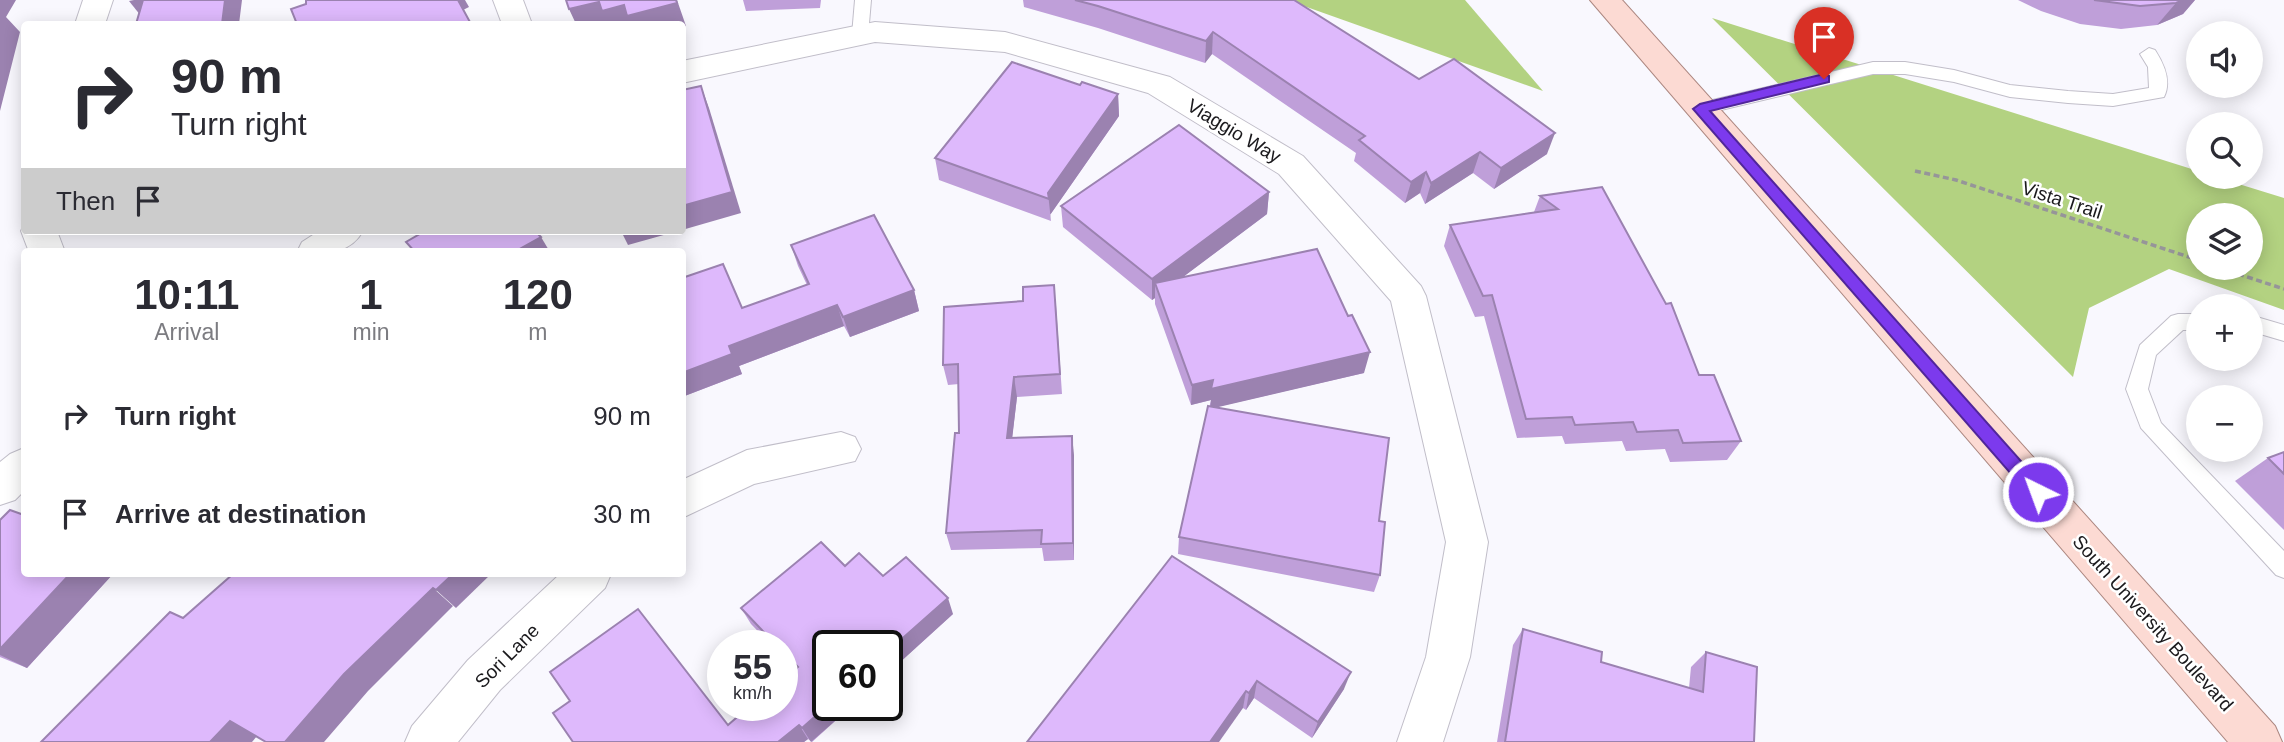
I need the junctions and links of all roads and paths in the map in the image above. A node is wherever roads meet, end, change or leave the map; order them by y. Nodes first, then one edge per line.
1 (98, 0) edge
2 (508, 0) edge
3 (863, 0) edge
4 (1605, 0) edge
5 (91, 21) edge
6 (516, 21) edge
7 (860, 35) junction
8 (2149, 54) dead end
9 (686, 71) edge
10 (1700, 109) junction
11 (1916, 171) dead end
12 (339, 235) edge
13 (321, 248) edge
14 (2186, 256) edge
15 (2257, 280) edge
16 (2284, 289) edge
17 (2186, 322) edge
18 (2263, 327) edge
19 (2284, 333) edge
20 (841, 449) dead end
21 (21, 469) edge
22 (0, 487) edge
23 (686, 498) edge
24 (2284, 566) edge
25 (587, 577) edge
26 (428, 742) edge
27 (1420, 742) edge
28 (2259, 742) edge

1 - 5 street
2 - 6 street
3 - 7 lane
4 - 10 main road, South University Boulevard
7 - 9 street, Viaggio Way
7 - 27 street, Viaggio Way
8 - 10 lane
10 - 28 main road, South University Boulevard
11 - 14 path, Vista Trail
12 - 13 street
15 - 16 path
17 - 24 lane
18 - 19 lane
20 - 23 street
21 - 22 street
25 - 26 street, Sori Lane

